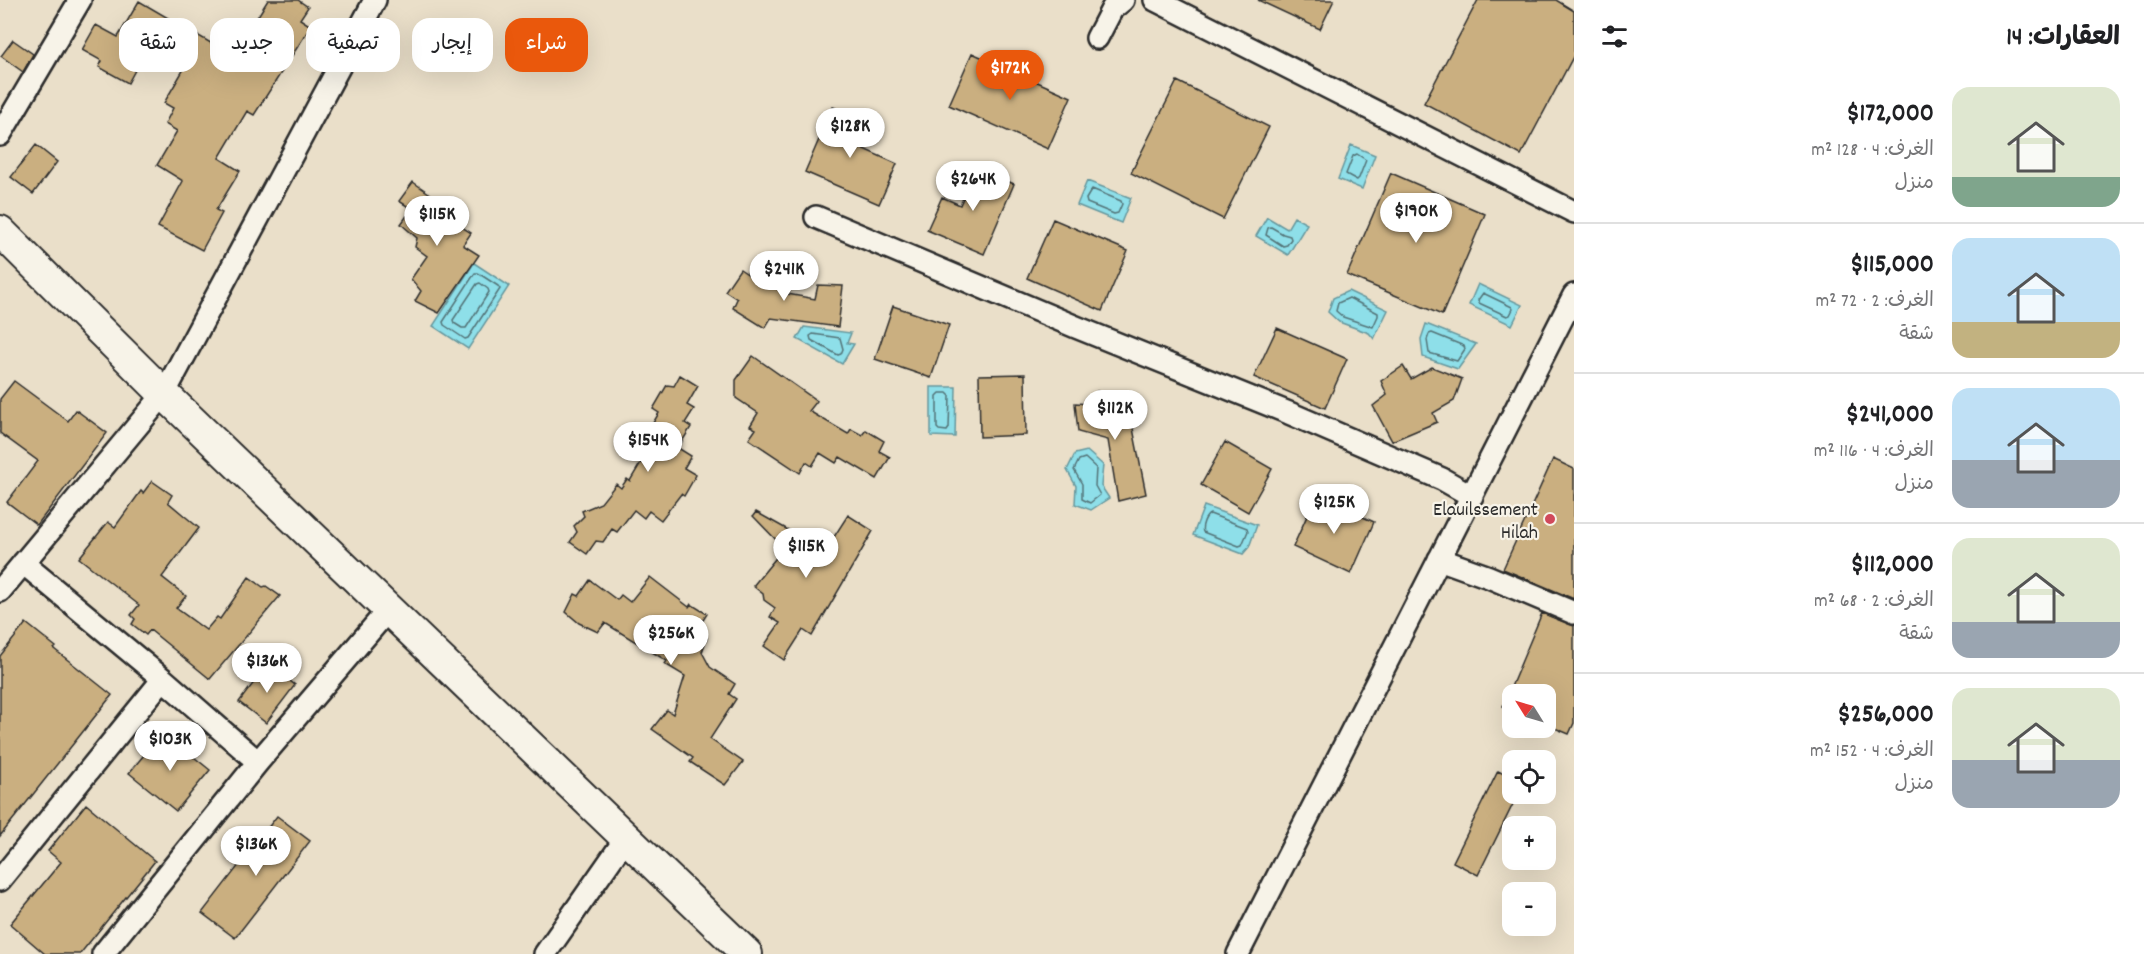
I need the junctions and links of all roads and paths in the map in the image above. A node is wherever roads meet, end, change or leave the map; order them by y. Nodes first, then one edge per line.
1 (80, 0) edge
2 (375, 0) edge
3 (1123, 0) edge
4 (1155, 0) edge
5 (1097, 38) dead end
6 (0, 135) edge
7 (1574, 212) edge
8 (816, 217) dead end
9 (0, 231) edge
10 (1574, 295) edge
11 (164, 394) junction
12 (1472, 496) junction
13 (1439, 559) junction
14 (23, 563) junction
15 (0, 591) edge
16 (388, 609) junction
17 (1574, 613) edge
18 (163, 679) junction
19 (258, 762) junction
20 (626, 838) junction
21 (0, 880) edge
22 (104, 954) edge
23 (545, 954) edge
24 (747, 954) edge
25 (1238, 954) edge

1 - 6 street
2 - 11 street
3 - 5 street
4 - 7 street
8 - 12 street
9 - 11 street
10 - 12 street
11 - 14 street
11 - 16 street
12 - 13 street
13 - 17 street
13 - 25 street
14 - 15 street
14 - 18 street
16 - 19 street
16 - 20 street
18 - 19 street
18 - 21 street
19 - 22 street
20 - 23 street
20 - 24 street

